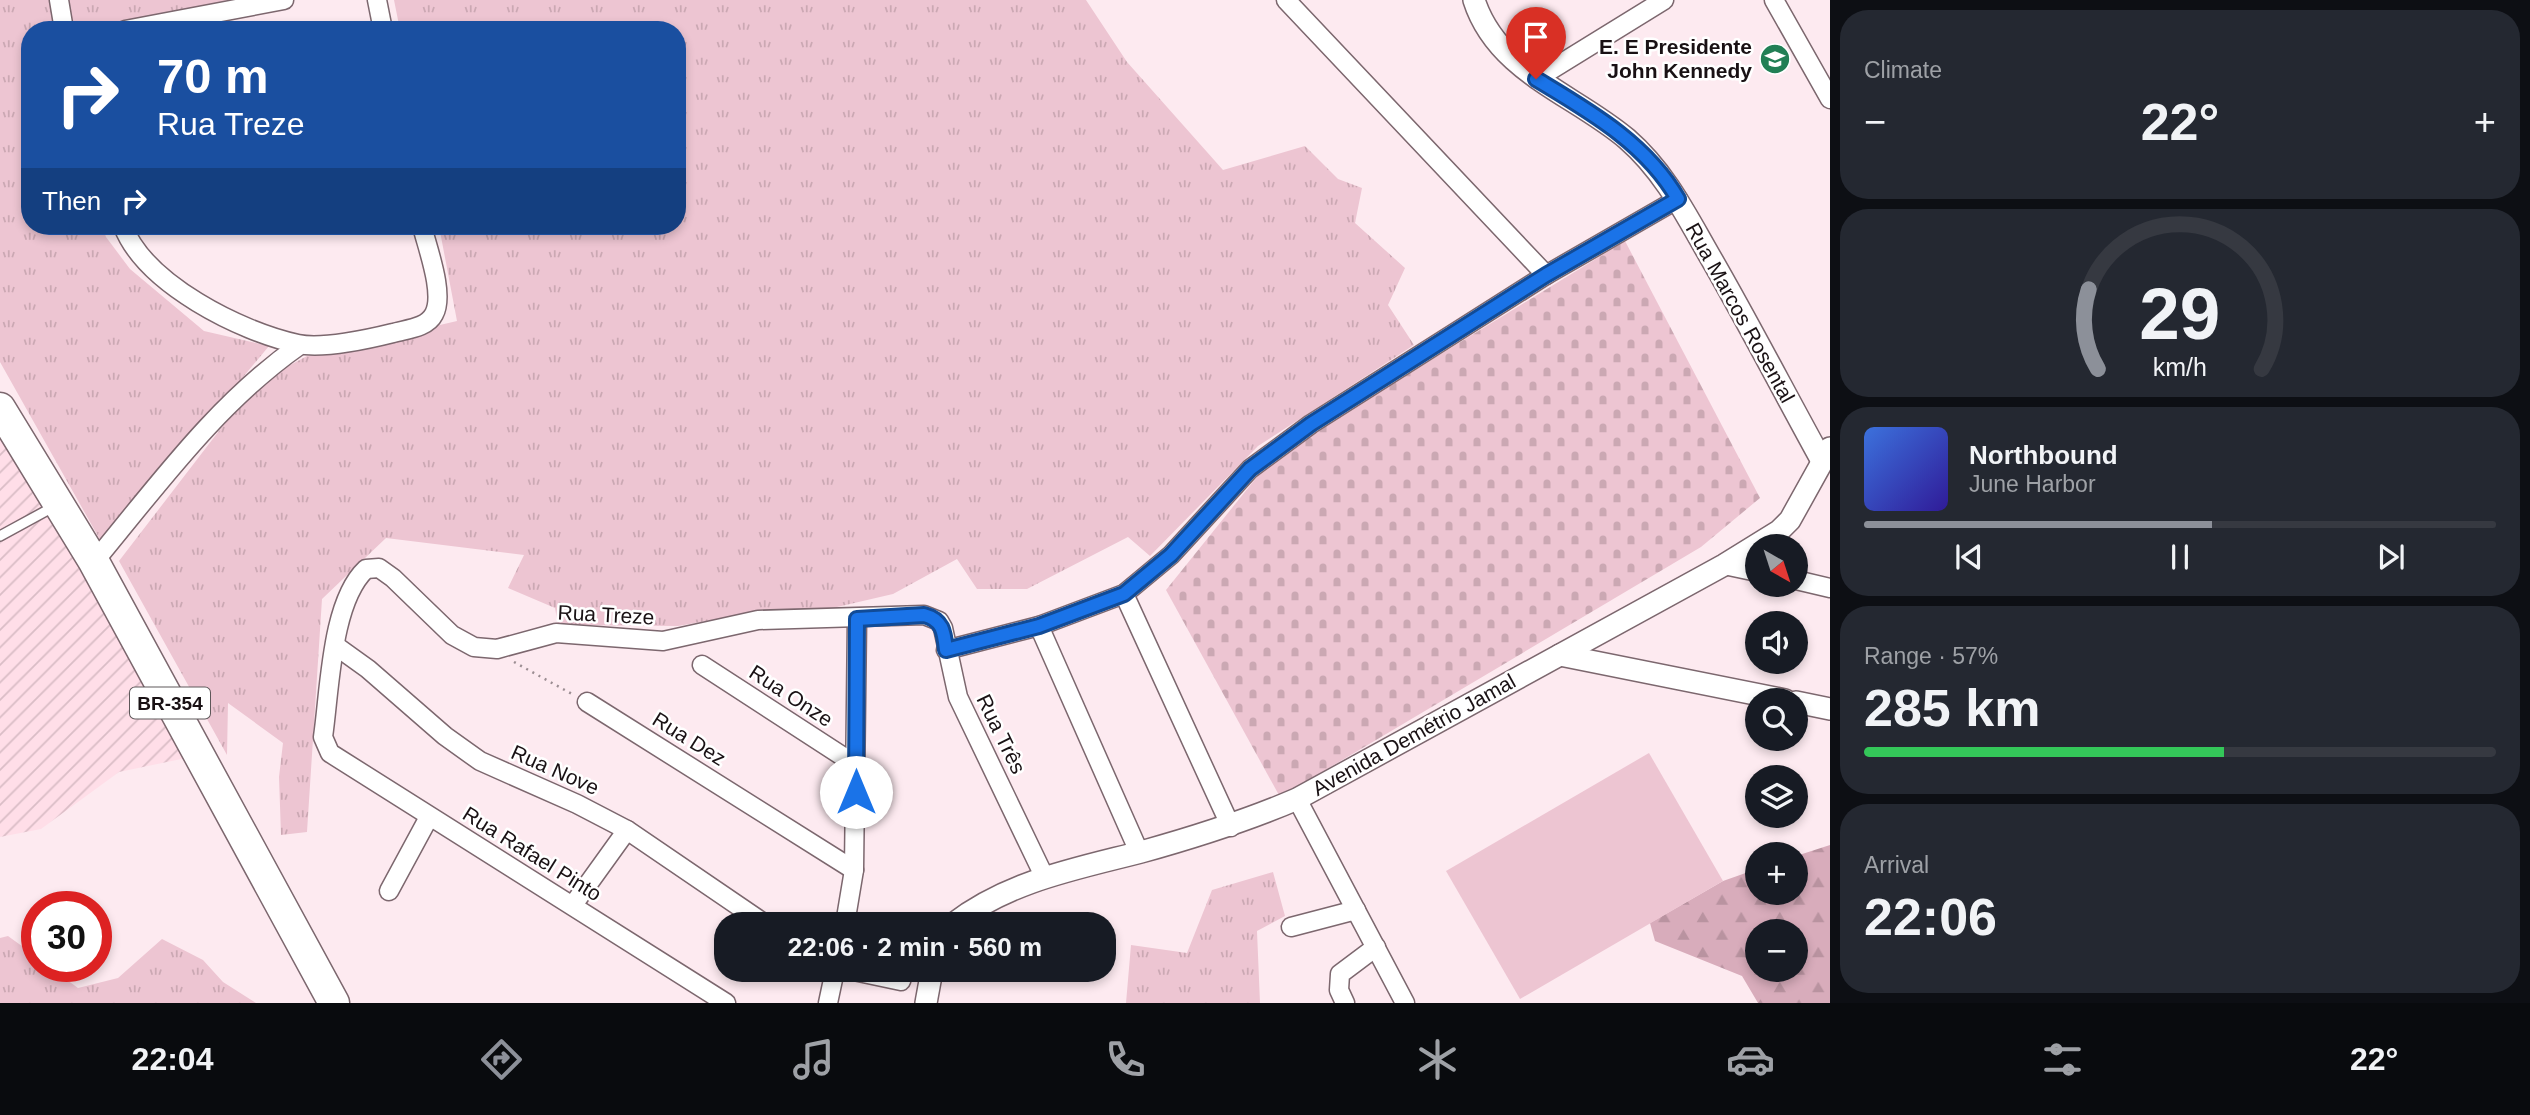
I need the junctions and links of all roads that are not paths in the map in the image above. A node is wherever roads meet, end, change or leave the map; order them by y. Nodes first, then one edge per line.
1 (58, 0) edge
2 (285, 0) edge
3 (1286, 0) edge
4 (1474, 0) edge
5 (1774, 0) edge
6 (377, 1) edge
7 (1660, 1) edge
8 (62, 21) edge
9 (172, 21) edge
10 (381, 21) edge
11 (1536, 79) junction
12 (1830, 99) edge
13 (1678, 199) junction
14 (128, 235) edge
15 (424, 235) edge
16 (1546, 275) junction
17 (300, 345) junction
18 (0, 408) edge
19 (1827, 455) edge
20 (60, 504) junction
21 (0, 536) edge
22 (94, 562) junction
23 (1724, 565) junction
24 (1745, 569) edge
25 (1808, 583) edge
26 (1830, 588) edge
27 (1124, 594) junction
28 (924, 615) joint
29 (857, 619) junction
30 (1039, 626) junction
31 (336, 646) junction
32 (946, 650) junction
33 (1560, 655) junction
34 (702, 665) dead end
35 (1745, 692) edge
36 (587, 702) road end
37 (1808, 704) edge
38 (1830, 709) edge
39 (323, 737) joint
40 (856, 765) junction
41 (1297, 799) junction
42 (429, 817) junction
43 (1231, 827) junction
44 (627, 831) junction
45 (1139, 852) junction
46 (855, 870) junction
47 (1044, 876) junction
48 (389, 891) dead end
49 (573, 905) junction
50 (1356, 910) junction
51 (747, 912) edge
52 (847, 912) edge
53 (973, 912) edge
54 (1291, 927) dead end
55 (1376, 947) junction
56 (832, 982) edge
57 (930, 982) edge
58 (334, 1003) edge
59 (726, 1003) edge
60 (828, 1003) edge
61 (926, 1003) edge
62 (1345, 1003) edge
63 (1405, 1003) edge

1 - 8 street
2 - 9 street
3 - 16 street
4 - 11 street, Rua Marcos Rosental
5 - 12 street
6 - 10 street
7 - 11 street
11 - 13 street, Rua Marcos Rosental
13 - 16 street
13 - 19 street, Rua Marcos Rosental
14 - 17 street
15 - 17 street
16 - 27 street
17 - 22 street
18 - 20 highway, BR-354
19 - 23 street, Avenida Demétrio Jamal
20 - 21 lane
20 - 22 highway, BR-354
22 - 58 highway, BR-354
23 - 24 street
23 - 33 street, Avenida Demétrio Jamal
25 - 26 street
27 - 30 street
27 - 43 street
28 - 29 street, Rua Treze
28 - 32 street, Rua Três
29 - 31 street, Rua Treze
29 - 40 street
30 - 32 street
30 - 45 street
31 - 39 street, Rua Treze
31 - 44 street, Rua Nove
32 - 47 street, Rua Três
33 - 35 street
33 - 41 street, Avenida Demétrio Jamal
34 - 40 street, Rua Onze
36 - 46 street, Rua Dez
37 - 38 street
39 - 42 street, Rua Rafael Pinto
40 - 46 street
41 - 43 street, Avenida Demétrio Jamal
41 - 50 street
42 - 48 street
42 - 49 street, Rua Rafael Pinto
43 - 45 street, Avenida Demétrio Jamal
44 - 49 street
44 - 51 street, Rua Nove
45 - 47 street, Avenida Demétrio Jamal
46 - 52 street
47 - 53 street, Avenida Demétrio Jamal
49 - 59 street, Rua Rafael Pinto
50 - 54 street
50 - 55 street
55 - 62 street
55 - 63 street
56 - 60 street
57 - 61 street

